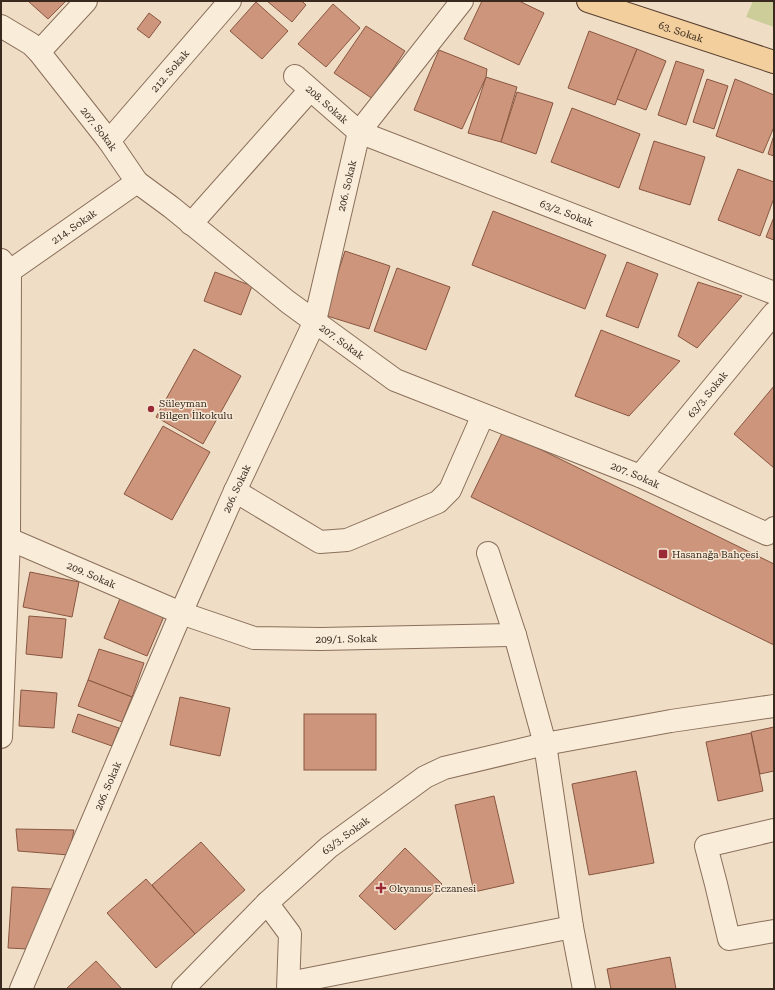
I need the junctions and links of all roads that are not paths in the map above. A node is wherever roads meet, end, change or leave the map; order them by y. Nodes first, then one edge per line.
1 (86, 1) edge
2 (230, 1) edge
3 (462, 1) edge
4 (588, 1) edge
5 (1, 26) edge
6 (39, 52) junction
7 (774, 62) edge
8 (359, 132) junction
9 (109, 141) junction
10 (137, 182) junction
11 (191, 224) junction
12 (5, 265) edge
13 (774, 293) edge
14 (774, 312) edge
15 (315, 321) junction
16 (484, 414) junction
17 (640, 476) junction
18 (235, 491) junction
19 (771, 531) edge
20 (5, 539) edge
21 (488, 553) dead end
22 (181, 613) junction
23 (515, 635) junction
24 (774, 706) edge
25 (1, 737) edge
26 (545, 744) junction
27 (774, 830) edge
28 (267, 903) junction
29 (572, 928) junction
30 (774, 931) edge
31 (289, 986) edge
32 (21, 989) edge
33 (183, 989) edge
34 (584, 989) edge

1 - 6 street
2 - 9 street, 212. Sokak
3 - 8 street, 206. Sokak
4 - 7 main road, 63. Sokak
5 - 6 street, 207. Sokak
6 - 9 street, 207. Sokak
8 - 11 street, 208. Sokak
8 - 13 street, 63/2. Sokak
8 - 15 street, 206. Sokak
9 - 10 street, 207. Sokak
10 - 11 street, 207. Sokak
10 - 12 street, 214. Sokak
11 - 15 street, 207. Sokak
12 - 20 street
14 - 17 street, 63/3. Sokak
15 - 16 street, 207. Sokak
15 - 18 street, 206. Sokak
16 - 17 street, 207. Sokak
16 - 18 street
17 - 19 street, 207. Sokak
18 - 22 street, 206. Sokak
20 - 22 street, 209. Sokak
20 - 25 street
21 - 23 street
22 - 23 street, 209/1. Sokak
22 - 32 street, 206. Sokak
23 - 26 street
24 - 26 street, 63/3. Sokak
26 - 28 street, 63/3. Sokak
26 - 29 street
27 - 30 street
28 - 31 street
28 - 33 street, 63/3. Sokak
29 - 31 street
29 - 34 street

